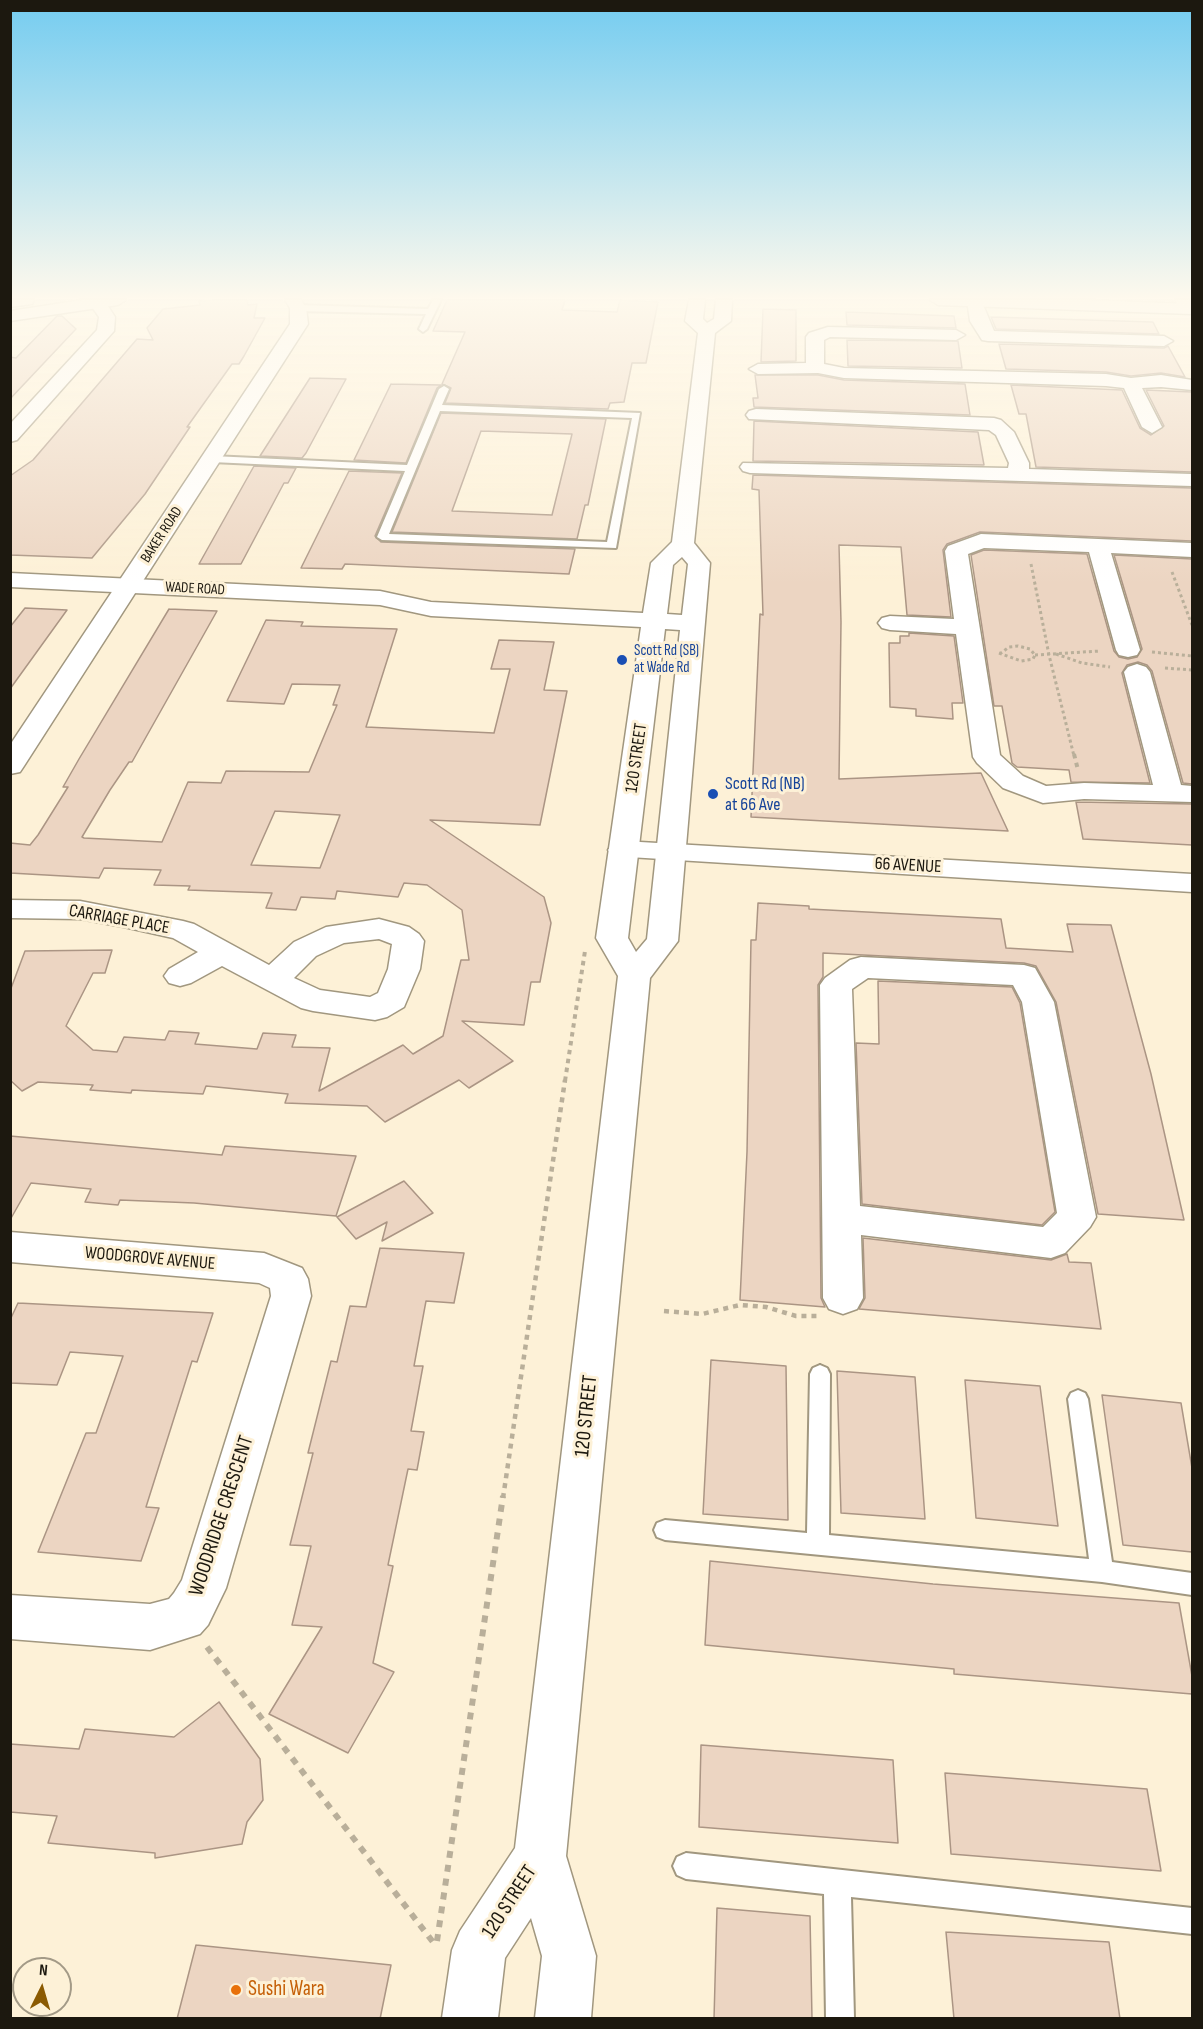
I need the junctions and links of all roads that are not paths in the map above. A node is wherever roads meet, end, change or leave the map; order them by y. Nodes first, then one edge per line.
1 (47, 395) edge
2 (253, 395) edge
3 (442, 395) edge
4 (700, 395) edge
5 (993, 395) edge
6 (1136, 395) edge
7 (436, 408) junction
8 (756, 415) dead end
9 (994, 424) junction
10 (10, 436) edge
11 (212, 459) junction
12 (750, 467) dead end
13 (411, 468) junction
14 (1018, 473) junction
15 (1184, 479) edge
16 (684, 544) junction
17 (1098, 546) junction
18 (1192, 550) edge
19 (10, 580) edge
20 (129, 585) junction
21 (656, 610) junction
22 (694, 612) junction
23 (890, 623) dead end
24 (967, 627) junction
25 (10, 721) edge
26 (38, 722) junction
27 (10, 766) edge
28 (1181, 793) edge
29 (623, 850) junction
30 (670, 852) junction
31 (1192, 883) edge
32 (10, 909) edge
33 (222, 952) junction
34 (180, 976) dead end
35 (634, 976) junction
36 (272, 980) dead end
37 (842, 1218) junction
38 (10, 1247) edge
39 (288, 1279) joint
40 (843, 1298) road end
41 (819, 1374) dead end
42 (1078, 1399) dead end
43 (665, 1530) dead end
44 (818, 1543) junction
45 (1102, 1571) junction
46 (1192, 1584) edge
47 (10, 1617) edge
48 (540, 1856) junction
49 (686, 1866) dead end
50 (837, 1882) junction
51 (1192, 1921) edge
52 (470, 2019) edge
53 (563, 2019) edge
54 (840, 2019) edge

1 - 10 street
2 - 11 street, BAKER ROAD
3 - 7 lane
4 - 16 street
5 - 9 street
6 - 15 street
7 - 13 lane
7 - 13 lane
8 - 9 street
9 - 14 street
11 - 13 lane
11 - 20 street, BAKER ROAD
12 - 14 street
14 - 15 street
16 - 21 street, 120 STREET
16 - 22 street
17 - 18 street
17 - 24 street
17 - 28 street
19 - 20 street, WADE ROAD
20 - 21 street, WADE ROAD
20 - 26 street, BAKER ROAD
21 - 22 street, WADE ROAD
21 - 29 street, 120 STREET
22 - 30 street
23 - 24 street
24 - 28 street
25 - 26 street
26 - 27 street, BAKER ROAD
29 - 30 street, 66 AVENUE
29 - 35 street, 120 STREET
30 - 31 street, 66 AVENUE
30 - 35 street
32 - 33 street, CARRIAGE PLACE
33 - 34 street
33 - 36 street, CARRIAGE PLACE
35 - 48 street, 120 STREET
37 - 37 street
37 - 40 street
38 - 39 street, WOODGROVE AVENUE
39 - 47 street, WOODRIDGE CRESCENT
41 - 44 lane
42 - 45 lane
43 - 44 lane
44 - 45 lane
45 - 46 lane
48 - 52 street, 120 STREET
48 - 53 street, 120 STREET
49 - 50 lane
50 - 51 lane
50 - 54 lane

